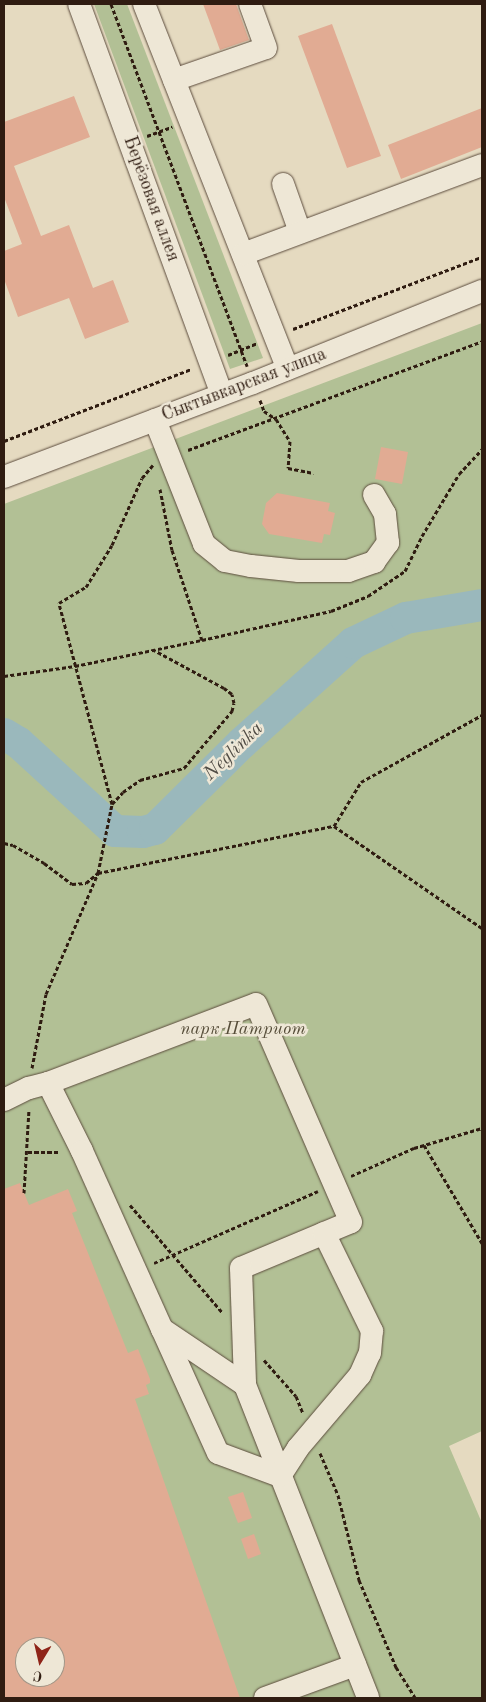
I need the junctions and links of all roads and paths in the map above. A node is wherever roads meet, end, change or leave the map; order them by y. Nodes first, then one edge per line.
1 (79, 4) edge
2 (111, 4) edge
3 (144, 4) edge
4 (250, 4) edge
5 (174, 80) junction
6 (190, 121) junction
7 (159, 131) junction
8 (130, 142) junction
9 (482, 165) edge
10 (283, 184) dead end
11 (300, 232) junction
12 (243, 254) junction
13 (482, 257) edge
14 (482, 291) edge
15 (275, 336) junction
16 (482, 342) edge
17 (242, 350) junction
18 (211, 362) junction
19 (288, 368) junction
20 (253, 383) junction
21 (222, 394) junction
22 (155, 420) junction
23 (276, 420) junction
24 (4, 441) edge
25 (163, 463) junction
26 (314, 473) dead end
27 (4, 477) edge
28 (159, 484) dead end
29 (374, 495) dead end
30 (154, 650) junction
31 (75, 666) junction
32 (4, 676) edge
33 (482, 715) edge
34 (112, 804) junction
35 (334, 826) junction
36 (4, 843) edge
37 (98, 873) junction
38 (482, 928) edge
39 (38, 1086) junction
40 (4, 1100) edge
41 (482, 1128) edge
42 (424, 1145) junction
43 (334, 1184) junction
44 (24, 1193) dead end
45 (324, 1233) junction
46 (482, 1243) edge
47 (135, 1269) junction
48 (162, 1329) junction
49 (245, 1386) junction
50 (280, 1476) junction
51 (355, 1665) junction
52 (265, 1698) edge
53 (368, 1698) edge

1 - 8 street, Берёзовая аллея
2 - 7 path, Берёзовая аллея
3 - 5 street
4 - 5 street
5 - 6 street
6 - 7 path
6 - 12 street
7 - 8 path
7 - 17 path, Берёзовая аллея
8 - 18 street, Берёзовая аллея
9 - 11 street
10 - 11 street
11 - 12 street
12 - 15 street
13 - 15 path
14 - 19 street, Сыктывкарская улица
15 - 17 path
15 - 19 street
16 - 23 path
17 - 18 path
17 - 20 path, Берёзовая аллея
18 - 21 street, Берёзовая аллея
18 - 24 path
19 - 20 street, Сыктывкарская улица
20 - 21 street, Сыктывкарская улица
20 - 23 path, Берёзовая аллея
21 - 22 street, Сыктывкарская улица
22 - 25 street
22 - 27 street, Сыктывкарская улица
23 - 25 path
23 - 26 path, Берёзовая аллея
25 - 29 street
25 - 31 path
28 - 30 path
30 - 31 path
30 - 34 path
31 - 32 path
31 - 34 path
33 - 35 path
34 - 37 path
35 - 37 path
35 - 38 path
36 - 37 path
37 - 39 path
39 - 40 street
39 - 43 street
39 - 44 path
39 - 47 street
41 - 42 path
42 - 43 path
42 - 46 path
43 - 45 street
43 - 47 path
45 - 49 street
45 - 50 street
47 - 48 street
48 - 49 street
48 - 50 street
49 - 50 street
50 - 51 street
51 - 52 street
51 - 53 street

